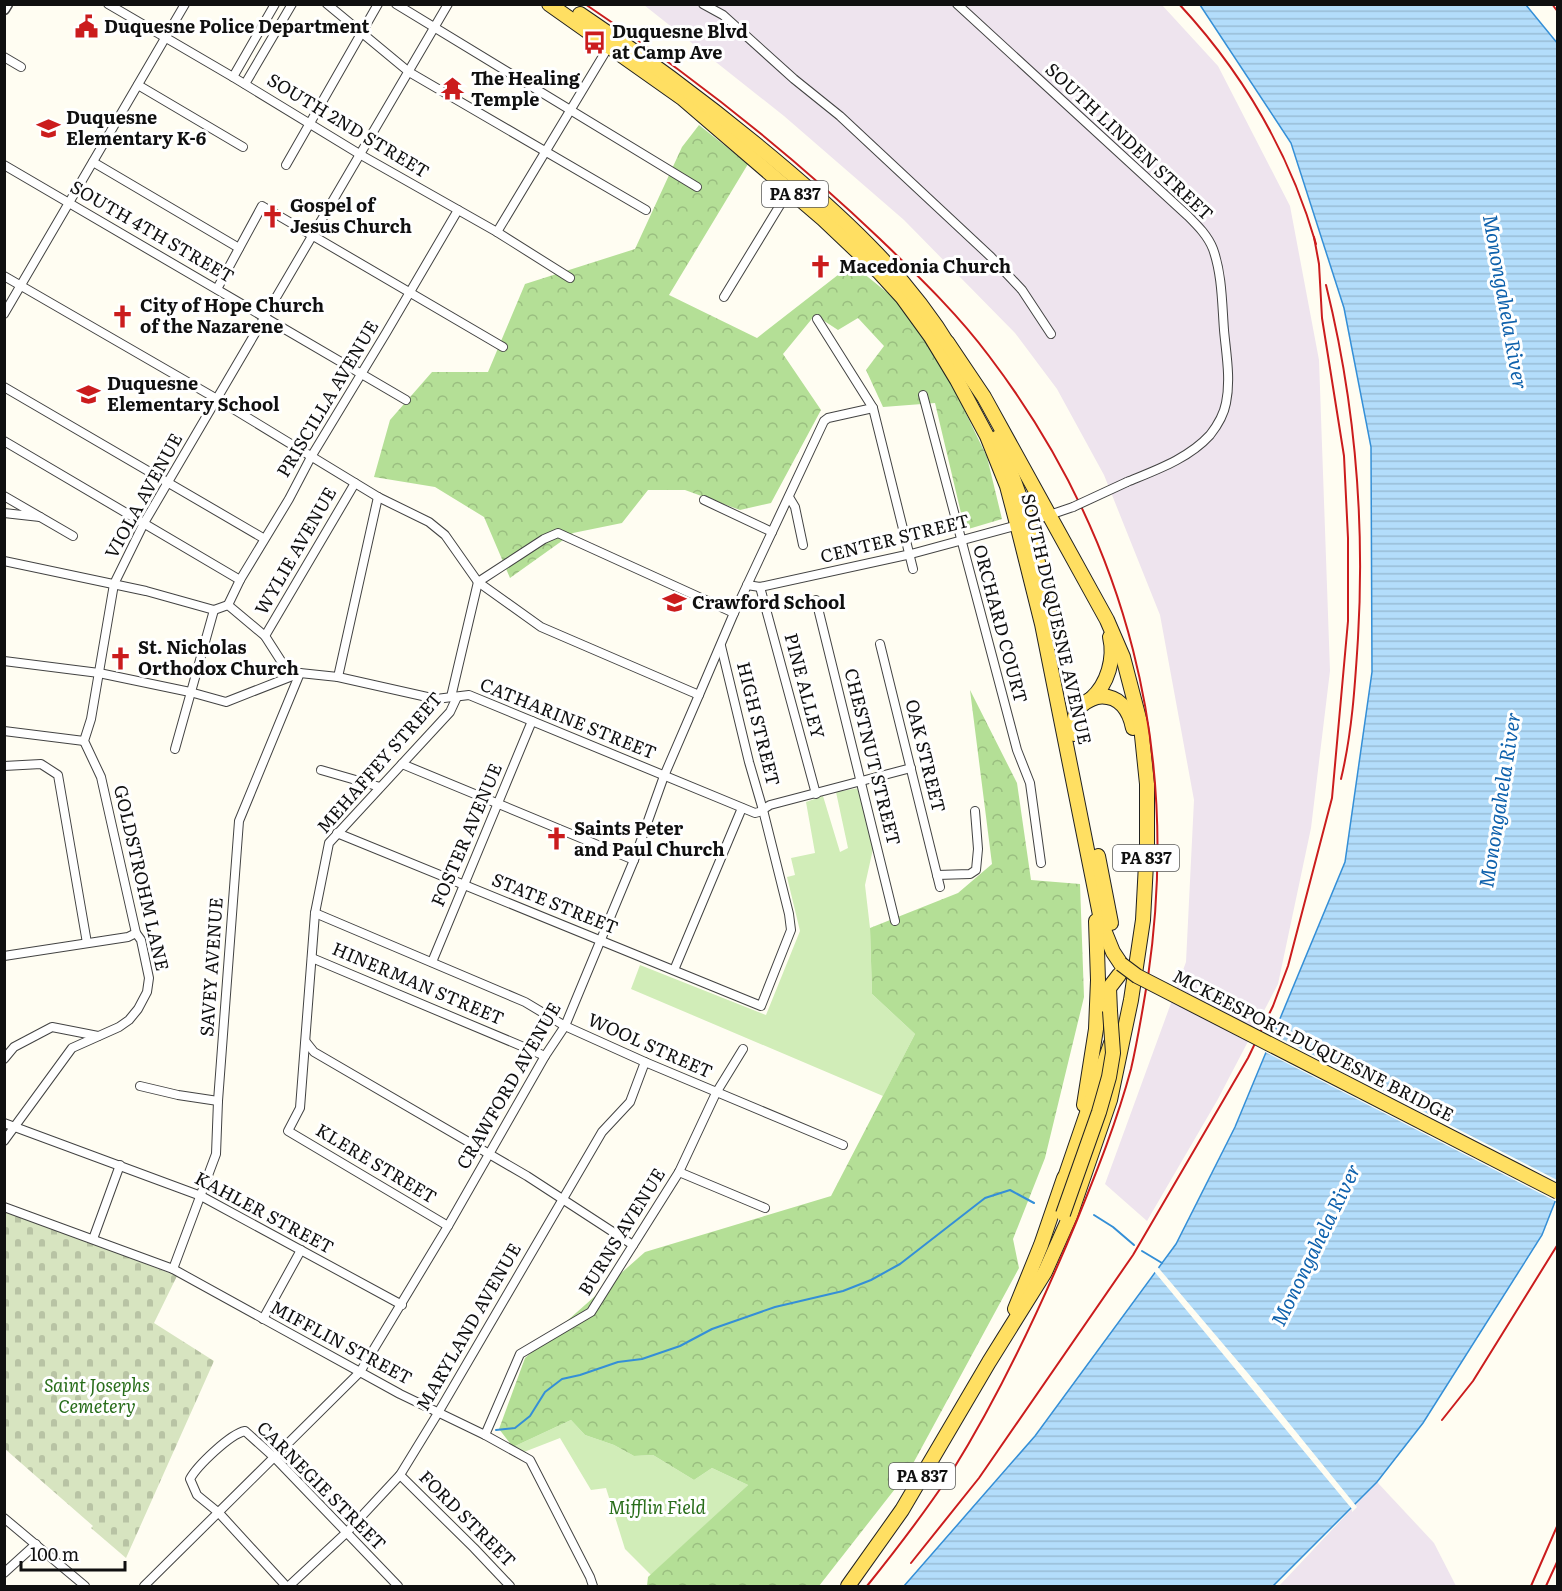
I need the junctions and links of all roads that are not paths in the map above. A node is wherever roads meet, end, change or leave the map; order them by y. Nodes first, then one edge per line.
1 (7, 4) edge
2 (108, 4) edge
3 (185, 4) edge
4 (275, 4) edge
5 (292, 4) edge
6 (327, 4) edge
7 (378, 4) edge
8 (396, 4) edge
9 (448, 4) edge
10 (549, 4) edge
11 (565, 4) edge
12 (703, 4) edge
13 (957, 4) edge
14 (4, 9) edge
15 (435, 27) junction
16 (362, 34) junction
17 (166, 38) junction
18 (609, 46) junction
19 (4, 57) edge
20 (21, 67) dead end
21 (409, 72) junction
22 (233, 77) junction
23 (245, 84) junction
24 (138, 85) junction
25 (572, 110) junction
26 (310, 123) junction
27 (243, 147) dead end
28 (546, 151) junction
29 (361, 155) junction
30 (93, 162) junction
31 (4, 165) edge
32 (286, 165) dead end
33 (793, 184) junction
34 (698, 187) dead end
35 (70, 204) junction
36 (458, 210) junction
37 (645, 210) dead end
38 (497, 232) junction
39 (313, 235) junction
40 (239, 248) junction
41 (4, 276) edge
42 (570, 278) dead end
43 (22, 286) junction
44 (217, 289) junction
45 (409, 292) junction
46 (724, 297) dead end
47 (4, 314) edge
48 (263, 318) junction
49 (818, 319) dead end
50 (1051, 334) dead end
51 (947, 342) junction
52 (503, 347) dead end
53 (362, 374) junction
54 (4, 387) edge
55 (923, 395) dead end
56 (217, 399) junction
57 (406, 400) dead end
58 (873, 408) junction
59 (4, 441) edge
60 (311, 457) junction
61 (168, 483) junction
62 (355, 483) junction
63 (4, 496) edge
64 (378, 497) junction
65 (789, 497) junction
66 (704, 500) dead end
67 (4, 513) edge
68 (1049, 516) junction
69 (43, 518) junction
70 (144, 523) junction
71 (1023, 523) junction
72 (772, 532) junction
73 (73, 536) dead end
74 (264, 538) junction
75 (960, 541) junction
76 (803, 545) dead end
77 (910, 554) junction
78 (4, 561) edge
79 (913, 569) dead end
80 (240, 580) junction
81 (478, 582) junction
82 (114, 584) junction
83 (747, 585) junction
84 (760, 586) junction
85 (816, 600) dead end
86 (228, 605) junction
87 (214, 610) junction
88 (734, 613) junction
89 (1107, 620) junction
90 (265, 636) junction
91 (880, 644) dead end
92 (721, 646) junction
93 (4, 661) edge
94 (300, 672) junction
95 (99, 673) junction
96 (290, 675) junction
97 (338, 677) junction
98 (190, 692) junction
99 (699, 695) junction
100 (454, 697) junction
101 (1091, 699) junction
102 (532, 721) junction
103 (4, 731) edge
104 (1074, 734) junction
105 (84, 741) junction
106 (175, 749) dead end
107 (402, 764) junction
108 (4, 766) edge
109 (911, 768) junction
110 (321, 770) dead end
111 (664, 776) junction
112 (861, 782) junction
113 (380, 787) junction
114 (816, 794) junction
115 (498, 803) junction
116 (742, 808) junction
117 (764, 810) junction
118 (975, 811) dead end
119 (337, 833) junction
120 (634, 860) junction
121 (1041, 862) dead end
122 (937, 875) junction
123 (464, 885) junction
124 (940, 887) dead end
125 (1095, 894) junction
126 (315, 913) junction
127 (895, 921) dead end
128 (136, 933) junction
129 (601, 941) junction
130 (87, 943) junction
131 (4, 956) edge
132 (312, 957) junction
133 (432, 962) junction
134 (1122, 966) junction
135 (674, 970) junction
136 (761, 1006) joint
137 (565, 1026) junction
138 (98, 1036) junction
139 (306, 1042) junction
140 (742, 1049) dead end
141 (545, 1056) junction
142 (4, 1059) edge
143 (645, 1062) junction
144 (140, 1086) dead end
145 (716, 1093) junction
146 (218, 1101) junction
147 (4, 1123) edge
148 (15, 1126) junction
149 (288, 1131) joint
150 (4, 1141) edge
151 (843, 1145) dead end
152 (489, 1155) junction
153 (120, 1165) junction
154 (679, 1172) junction
155 (1557, 1185) edge
156 (1062, 1186) junction
157 (1557, 1192) edge
158 (201, 1196) junction
159 (562, 1199) junction
160 (4, 1207) edge
161 (765, 1208) dead end
162 (1066, 1215) junction
163 (448, 1226) junction
164 (93, 1239) junction
165 (633, 1245) junction
166 (301, 1251) junction
167 (173, 1269) junction
168 (402, 1305) junction
169 (262, 1319) junction
170 (989, 1362) junction
171 (360, 1372) junction
172 (438, 1413) junction
173 (484, 1435) junction
174 (274, 1458) junction
175 (400, 1475) junction
176 (219, 1513) junction
177 (4, 1518) edge
178 (346, 1533) junction
179 (36, 1545) junction
180 (4, 1573) edge
181 (85, 1587) edge
182 (144, 1587) edge
183 (287, 1587) edge
184 (398, 1587) edge
185 (510, 1587) edge
186 (593, 1587) edge
187 (848, 1587) edge

1 - 14 street
2 - 17 street, SOUTH 2ND STREET
3 - 17 street
4 - 22 street
5 - 23 street
6 - 16 street
7 - 16 street
8 - 15 street
9 - 15 street, VIOLA AVENUE
10 - 18 main road, SOUTH DUQUESNE AVENUE / PA 837
11 - 33 main road, PA 837
12 - 50 street
13 - 68 street, SOUTH LINDEN STREET, bridge
15 - 21 street, VIOLA AVENUE
15 - 25 street
16 - 21 street
16 - 26 street
17 - 22 street, SOUTH 2ND STREET
17 - 24 street
18 - 25 street
18 - 33 main road, SOUTH DUQUESNE AVENUE / PA 837
19 - 20 street
21 - 28 street
21 - 29 street, VIOLA AVENUE
22 - 23 street, SOUTH 2ND STREET
23 - 26 street, SOUTH 2ND STREET
24 - 27 street
24 - 30 street
25 - 28 street
25 - 34 street
26 - 29 street, SOUTH 2ND STREET
26 - 32 street
28 - 37 street
28 - 38 street
29 - 36 street, SOUTH 2ND STREET
29 - 39 street, VIOLA AVENUE
30 - 35 street
30 - 40 street
31 - 35 street, SOUTH 4TH STREET
33 - 46 street
33 - 51 main road, SOUTH DUQUESNE AVENUE / PA 837
33 - 71 main road, SOUTH DUQUESNE AVENUE / PA 837
35 - 43 street
35 - 44 street, SOUTH 4TH STREET
36 - 38 street, SOUTH 2ND STREET
36 - 45 street, PRISCILLA AVENUE
38 - 42 street, SOUTH 2ND STREET
39 - 40 street
39 - 45 street
39 - 48 street, VIOLA AVENUE
40 - 44 street
41 - 43 street
43 - 47 street
43 - 56 street
44 - 48 street, SOUTH 4TH STREET
45 - 52 street
45 - 53 street, PRISCILLA AVENUE
48 - 53 street, SOUTH 4TH STREET
48 - 56 street, VIOLA AVENUE
49 - 58 street
51 - 68 main road, PA 837
51 - 71 main road, SOUTH DUQUESNE AVENUE
53 - 57 street, SOUTH 4TH STREET
53 - 60 street, PRISCILLA AVENUE
54 - 61 street
55 - 75 street, ORCHARD COURT
56 - 60 street
56 - 61 street, VIOLA AVENUE
58 - 65 street, CRAWFORD AVENUE
58 - 77 street
59 - 70 street
60 - 62 street
60 - 74 street, PRISCILLA AVENUE
61 - 70 street, VIOLA AVENUE
61 - 74 street
62 - 64 street
62 - 90 street, WYLIE AVENUE
63 - 69 street
64 - 81 street
64 - 97 street
65 - 72 street, CRAWFORD AVENUE
65 - 76 street
66 - 72 street
67 - 69 street
68 - 71 street, CENTER STREET
68 - 89 main road, PA 837
69 - 73 street
70 - 80 street
70 - 82 street, VIOLA AVENUE
71 - 75 street, CENTER STREET
71 - 104 main road, SOUTH DUQUESNE AVENUE
71 - 125 main road, SOUTH DUQUESNE AVENUE / PA 837
72 - 83 street, CRAWFORD AVENUE
74 - 80 street, PRISCILLA AVENUE
75 - 77 street, CENTER STREET
75 - 121 street, ORCHARD COURT
77 - 79 street
77 - 84 street, CENTER STREET
78 - 82 street
80 - 86 street, PRISCILLA AVENUE
81 - 88 street
81 - 99 street
81 - 100 street, MEHAFFEY STREET
82 - 87 street
82 - 95 street, VIOLA AVENUE
83 - 84 street, CENTER STREET
83 - 88 street, CRAWFORD AVENUE
84 - 114 street, PINE ALLEY
85 - 112 street, CHESTNUT STREET
86 - 87 street
86 - 90 street
87 - 98 street
88 - 92 street, CRAWFORD AVENUE
89 - 101 main road
89 - 162 main road, PA 837
90 - 96 street
91 - 109 street, OAK STREET
92 - 99 street, CRAWFORD AVENUE
92 - 117 street, HIGH STREET
93 - 95 street, CATHARINE STREET
94 - 96 street, CATHARINE STREET
94 - 97 street, CATHARINE STREET
94 - 146 street, SAVEY AVENUE
95 - 98 street, CATHARINE STREET
95 - 105 street
96 - 98 street, CATHARINE STREET
97 - 100 street, CATHARINE STREET
98 - 106 street
99 - 111 street, CRAWFORD AVENUE
100 - 102 street, CATHARINE STREET
100 - 107 street, MEHAFFEY STREET
101 - 104 main road
101 - 156 main road
102 - 111 street, CATHARINE STREET
102 - 115 street, FOSTER AVENUE
103 - 105 street
104 - 134 main road, SOUTH DUQUESNE AVENUE
105 - 128 street, GOLDSTROHM LANE
107 - 113 street, MEHAFFEY STREET
107 - 115 street
108 - 130 street
109 - 112 street
109 - 122 street, OAK STREET
110 - 113 street
111 - 116 street, CATHARINE STREET
111 - 120 street, CRAWFORD AVENUE
112 - 114 street
112 - 127 street, CHESTNUT STREET
113 - 119 street, MEHAFFEY STREET
114 - 117 street
115 - 120 street
115 - 123 street, FOSTER AVENUE
116 - 117 street, CATHARINE STREET
116 - 135 street
117 - 136 street, HIGH STREET
118 - 122 street, OAK STREET
119 - 123 street, STATE STREET
119 - 126 street, MEHAFFEY STREET
120 - 129 street, CRAWFORD AVENUE
122 - 124 street, OAK STREET
123 - 129 street, STATE STREET
123 - 133 street, FOSTER AVENUE
125 - 134 main road, MCKEESPORT-DUQUESNE BRIDGE
125 - 156 main road, PA 837
126 - 132 street, MEHAFFEY STREET
126 - 133 street, WOOL STREET
128 - 130 street
128 - 138 street, GOLDSTROHM LANE
129 - 135 street, STATE STREET
129 - 137 street, CRAWFORD AVENUE
130 - 131 street
132 - 139 street, MEHAFFEY STREET
132 - 141 street, HINERMAN STREET
133 - 137 street, WOOL STREET
134 - 155 main road, MCKEESPORT-DUQUESNE BRIDGE
134 - 157 main road, MCKEESPORT-DUQUESNE BRIDGE, bridge
134 - 162 main road, bridge
135 - 136 street, STATE STREET
137 - 141 street, CRAWFORD AVENUE
137 - 143 street, WOOL STREET
138 - 142 street
138 - 148 street, GOLDSTROHM LANE
139 - 149 street, MEHAFFEY STREET
139 - 152 street
140 - 145 street, BURNS AVENUE
141 - 152 street, CRAWFORD AVENUE
143 - 145 street, WOOL STREET
143 - 159 street, MARYLAND AVENUE
144 - 146 street
145 - 151 street, WOOL STREET
145 - 154 street, BURNS AVENUE
146 - 158 street, SAVEY AVENUE
147 - 148 street, KAHLER STREET
148 - 150 street, GOLDSTROHM LANE
148 - 153 street, KAHLER STREET
149 - 163 street, KLERE STREET
152 - 159 street
152 - 163 street, CRAWFORD AVENUE
153 - 158 street, KAHLER STREET
153 - 164 street
154 - 161 street
154 - 165 street, BURNS AVENUE
156 - 170 main road, PA 837
158 - 166 street, KAHLER STREET
158 - 167 street, SAVEY AVENUE
159 - 165 street
159 - 172 street, MARYLAND AVENUE
160 - 164 street, MIFFLIN STREET
162 - 170 main road, PA 837
163 - 168 street, CRAWFORD AVENUE
164 - 167 street, MIFFLIN STREET
165 - 173 street, BURNS AVENUE
166 - 168 street, KAHLER STREET
166 - 169 street
167 - 169 street, MIFFLIN STREET
168 - 171 street, CRAWFORD AVENUE
169 - 171 street, MIFFLIN STREET
170 - 187 main road, PA 837
171 - 172 street, MIFFLIN STREET
171 - 174 street, CRAWFORD AVENUE
172 - 173 street, MIFFLIN STREET
172 - 175 street, MARYLAND AVENUE
173 - 186 street, MIFFLIN STREET
174 - 176 street, CRAWFORD AVENUE
174 - 176 street, CARNEGIE STREET
174 - 178 street, CARNEGIE STREET
175 - 178 street, MARYLAND AVENUE
175 - 185 street, FORD STREET
176 - 182 street, CRAWFORD AVENUE
176 - 183 street
177 - 179 street
178 - 183 street, MARYLAND AVENUE
178 - 184 street, CARNEGIE STREET
179 - 180 street
179 - 181 street

